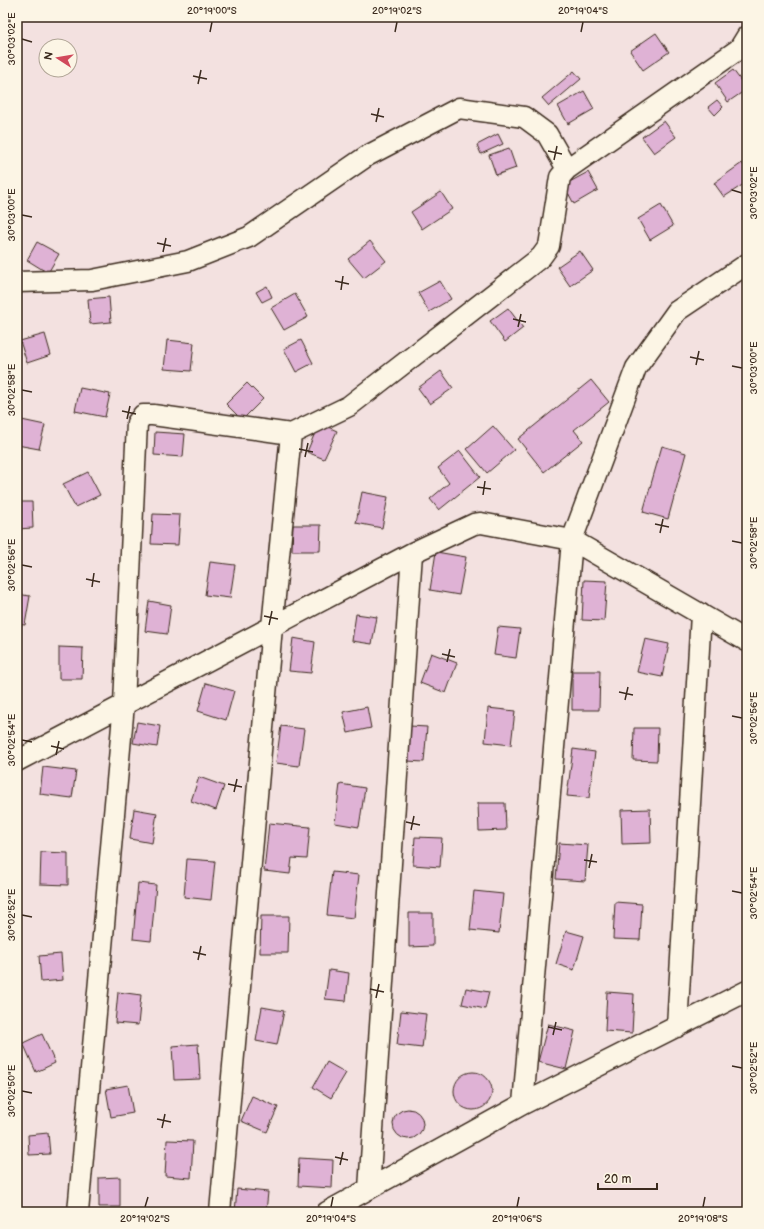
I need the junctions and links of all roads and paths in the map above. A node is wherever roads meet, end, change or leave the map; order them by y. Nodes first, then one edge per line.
1 (747, 36) edge
2 (567, 169) junction
3 (747, 264) edge
4 (17, 282) edge
5 (291, 434) junction
6 (572, 540) junction
7 (412, 553) junction
8 (701, 614) junction
9 (272, 627) junction
10 (747, 641) edge
11 (124, 704) junction
12 (17, 761) edge
13 (747, 991) edge
14 (677, 1027) junction
15 (523, 1104) junction
16 (368, 1189) junction
17 (78, 1212) edge
18 (220, 1212) edge
19 (329, 1212) edge

1 - 2 street
2 - 4 street
2 - 5 street
3 - 6 street
5 - 9 street
5 - 11 street
6 - 7 street
6 - 8 street
6 - 15 street
7 - 9 street
7 - 16 street
8 - 10 street
8 - 14 street
9 - 11 street
9 - 18 street
11 - 12 street
11 - 17 street
13 - 14 street
14 - 15 street
15 - 16 street
16 - 19 street

